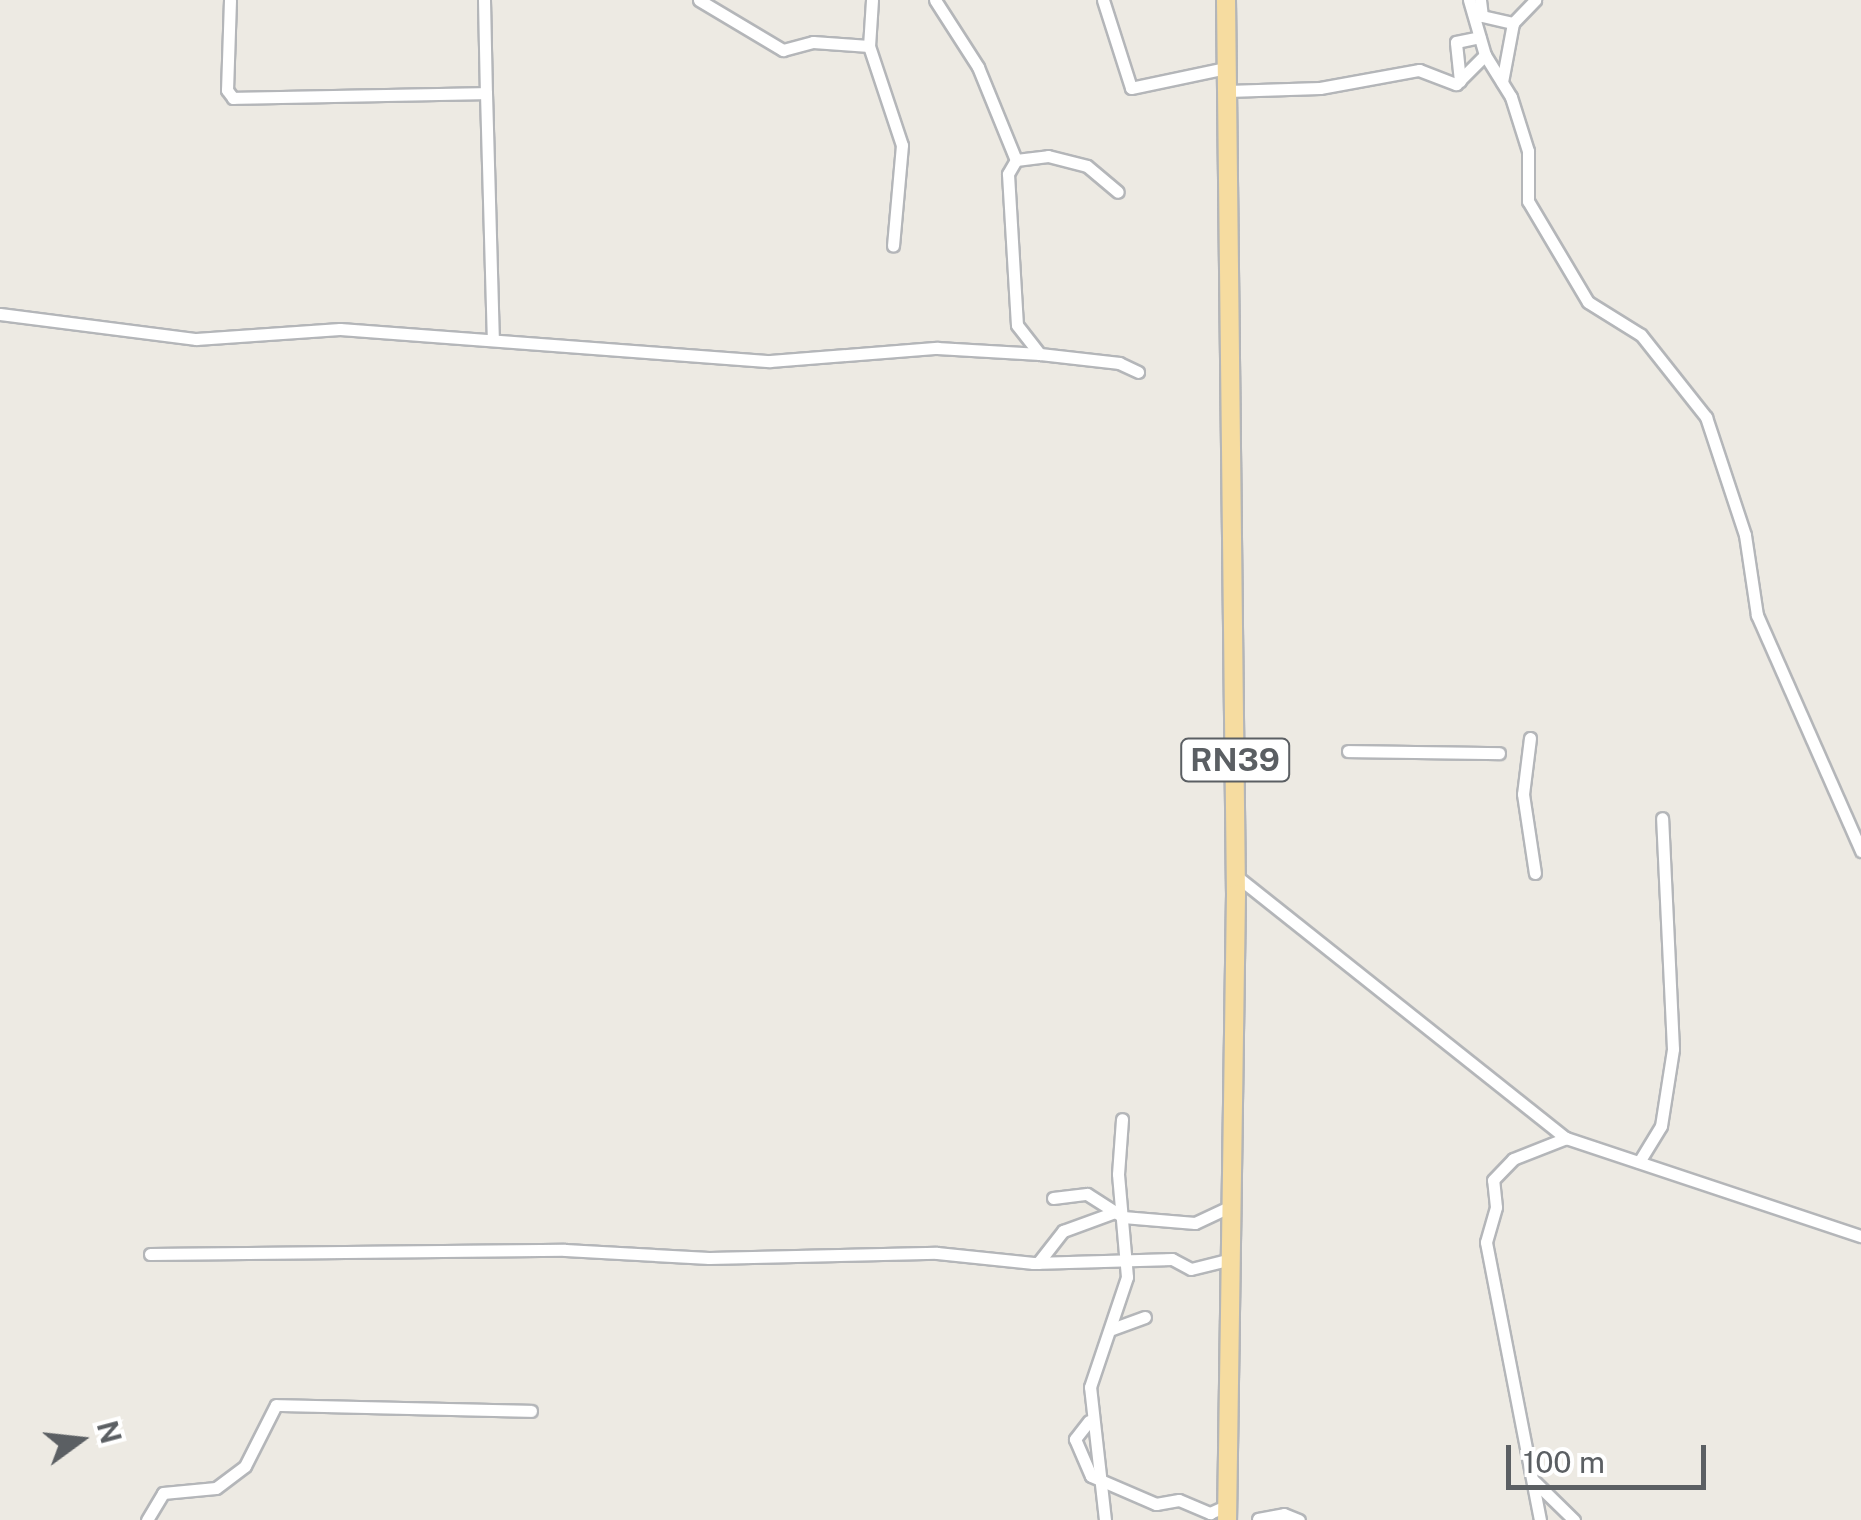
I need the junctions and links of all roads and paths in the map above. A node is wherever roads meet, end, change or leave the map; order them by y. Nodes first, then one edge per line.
1 (230, 0) edge
2 (484, 0) edge
3 (700, 0) edge
4 (872, 0) edge
5 (935, 0) edge
6 (1104, 0) edge
7 (1226, 0) edge
8 (1469, 0) edge
9 (1480, 0) edge
10 (1535, 0) edge
11 (1513, 23) junction
12 (1479, 37) junction
13 (869, 46) junction
14 (1485, 55) junction
15 (1226, 68) junction
16 (1460, 81) junction
17 (1502, 82) junction
18 (1227, 90) junction
19 (486, 93) junction
20 (1016, 160) junction
21 (1118, 192) dead end
22 (893, 246) dead end
23 (0, 314) edge
24 (493, 339) junction
25 (1040, 354) junction
26 (1138, 372) dead end
27 (1530, 738) dead end
28 (1348, 752) dead end
29 (1499, 753) dead end
30 (1662, 818) dead end
31 (1861, 851) edge
32 (1534, 874) dead end
33 (1234, 875) junction
34 (1122, 1119) dead end
35 (1566, 1138) junction
36 (1639, 1162) junction
37 (1052, 1198) dead end
38 (1104, 1204) junction
39 (1232, 1206) junction
40 (1119, 1214) junction
41 (1076, 1231) junction
42 (1861, 1236) edge
43 (150, 1254) dead end
44 (1231, 1259) junction
45 (1038, 1262) junction
46 (1121, 1263) junction
47 (1146, 1316) dead end
48 (1112, 1329) junction
49 (532, 1411) dead end
50 (1089, 1421) junction
51 (1534, 1480) junction
52 (1105, 1482) junction
53 (1227, 1512) edge
54 (147, 1520) edge
55 (1104, 1520) edge
56 (1258, 1520) edge
57 (1298, 1520) edge
58 (1540, 1520) edge
59 (1574, 1520) edge

1 - 19 street
2 - 19 street
3 - 13 street
4 - 13 street
5 - 20 street
6 - 15 street
7 - 15 highway, RN39
8 - 12 street
9 - 11 street
10 - 11 street
11 - 17 street
12 - 14 street
12 - 16 street
13 - 22 street
14 - 16 street
14 - 17 street
15 - 18 highway, RN39
16 - 18 street
17 - 31 street
18 - 33 highway, RN39
19 - 24 street
20 - 21 street
20 - 25 street
23 - 24 street
24 - 25 street
25 - 26 street
27 - 32 street
28 - 29 street
30 - 36 street
33 - 35 street
33 - 39 highway, RN39
34 - 40 street
35 - 36 street
35 - 51 street
36 - 42 street
37 - 38 street
38 - 40 street
38 - 41 street
39 - 40 street
39 - 44 highway, RN39
40 - 41 street
40 - 46 street
41 - 45 street
43 - 45 street
44 - 46 street
44 - 53 highway, RN39
45 - 46 street
46 - 48 street
47 - 48 street
48 - 50 street
49 - 54 street
50 - 52 street
50 - 52 street
51 - 58 street
51 - 59 street
52 - 53 street
52 - 55 street
56 - 57 street

